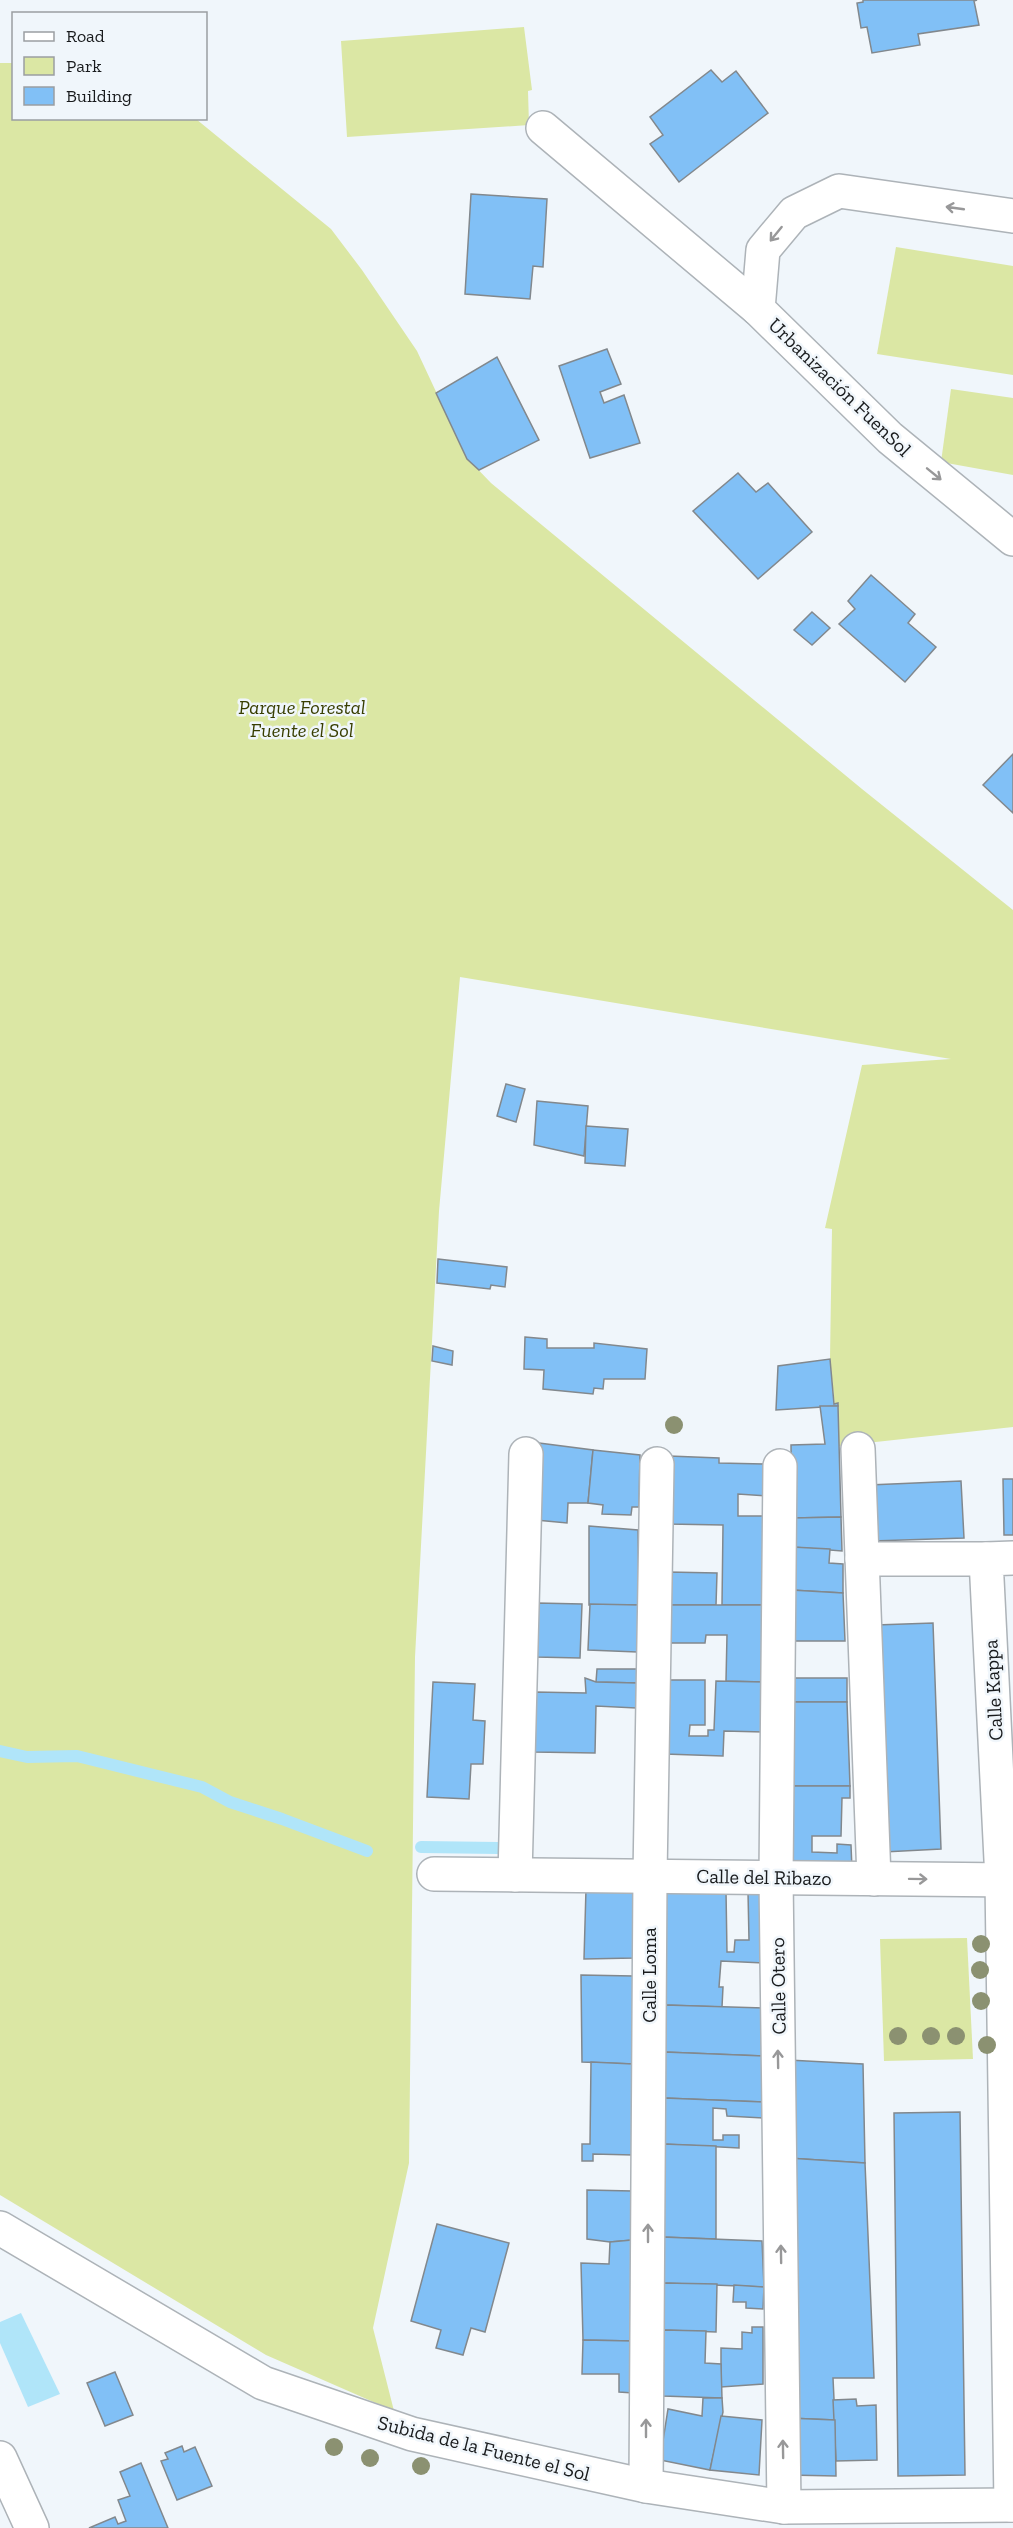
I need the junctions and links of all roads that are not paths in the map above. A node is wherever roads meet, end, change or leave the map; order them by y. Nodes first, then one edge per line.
1 (543, 128) dead end
2 (1013, 216) edge
3 (758, 309) junction
4 (1013, 539) edge
5 (858, 1449) dead end
6 (526, 1454) dead end
7 (657, 1464) dead end
8 (780, 1466) dead end
9 (862, 1559) junction
10 (1000, 1559) edge
11 (434, 1874) dead end
12 (515, 1875) junction
13 (650, 1876) junction
14 (776, 1877) junction
15 (874, 1878) junction
16 (1008, 1880) edge
17 (0, 2228) edge
18 (0, 2458) edge
19 (646, 2486) junction
20 (1012, 2505) edge
21 (784, 2507) junction
22 (32, 2528) edge

1 - 3 street
2 -> 3 street, Urbanización FuenSol
3 -> 4 street, Urbanización FuenSol
5 - 9 street
6 - 12 street
7 - 13 street, Calle Loma
8 - 14 street, Calle Otero
9 - 10 street, Calle Kappa
9 - 15 street
10 - 16 street, Calle Kappa
11 - 12 street, Calle del Ribazo
12 - 13 street, Calle del Ribazo
13 - 14 street, Calle del Ribazo
19 -> 13 street, Calle Loma
14 - 15 street, Calle del Ribazo
21 -> 14 street, Calle Otero
15 -> 16 street, Calle del Ribazo
16 - 20 street, Calle Kappa
17 - 19 street, Subida de la Fuente el Sol
18 - 22 street
19 - 21 street, Subida de la Fuente el Sol
20 - 21 street, Subida de la Fuente el Sol

